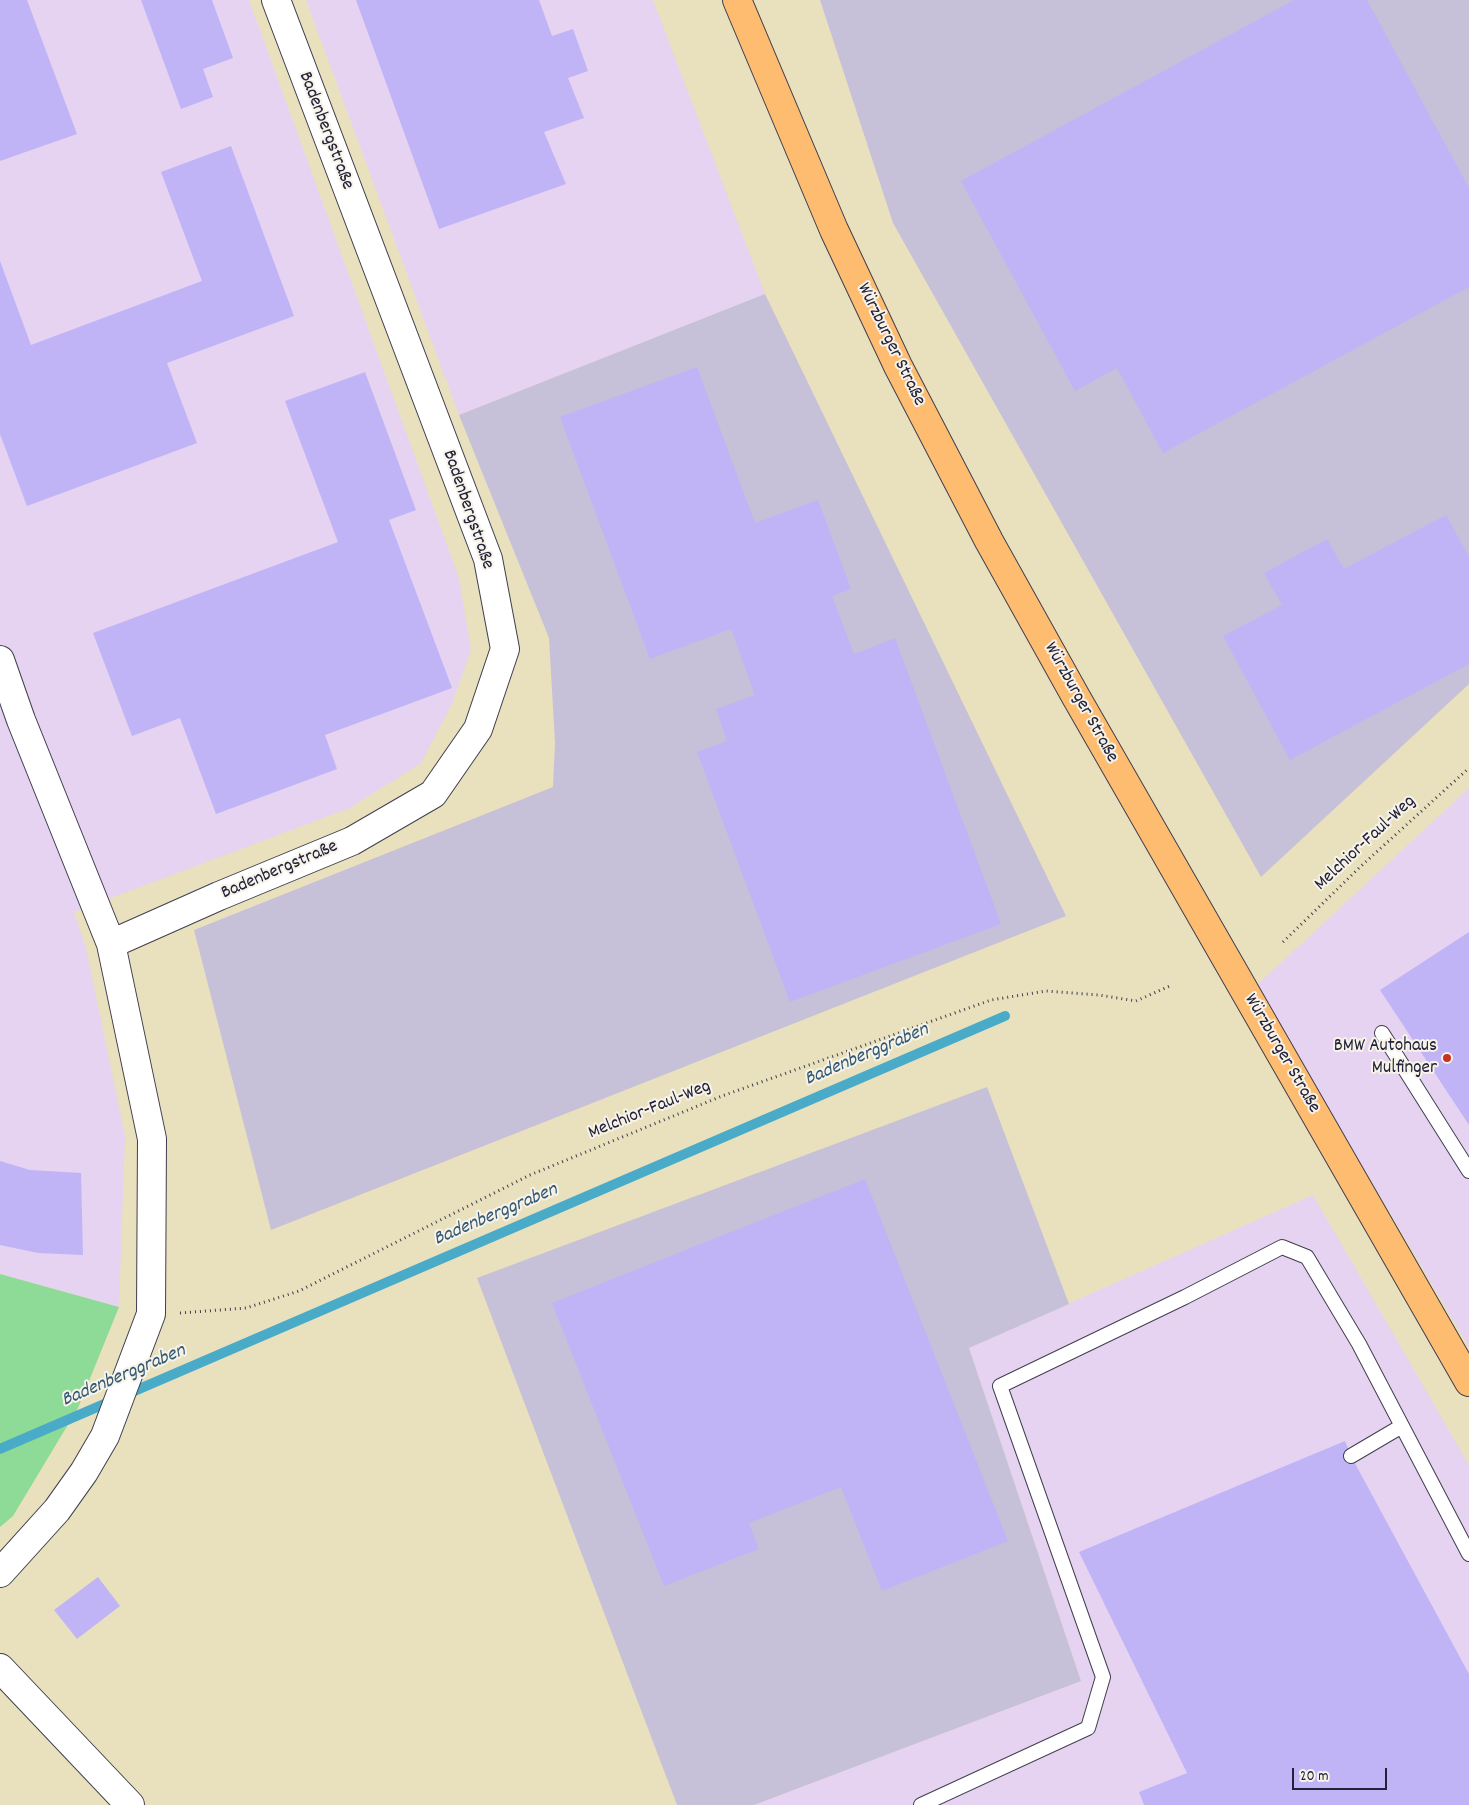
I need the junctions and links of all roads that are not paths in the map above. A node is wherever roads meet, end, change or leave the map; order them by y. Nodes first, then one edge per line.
1 (276, 0) edge
2 (737, 0) edge
3 (0, 660) edge
4 (111, 944) junction
5 (1382, 1033) dead end
6 (1469, 1171) edge
7 (1469, 1382) edge
8 (1402, 1426) junction
9 (1351, 1456) dead end
10 (1469, 1554) edge
11 (0, 1573) edge
12 (0, 1668) edge
13 (130, 1805) edge
14 (921, 1805) edge

1 - 4 street, Badenbergstraße
2 - 7 main road, Würzburger Straße
3 - 4 street
4 - 11 street
5 - 6 lane
8 - 9 lane
8 - 10 lane
8 - 14 lane
12 - 13 street

